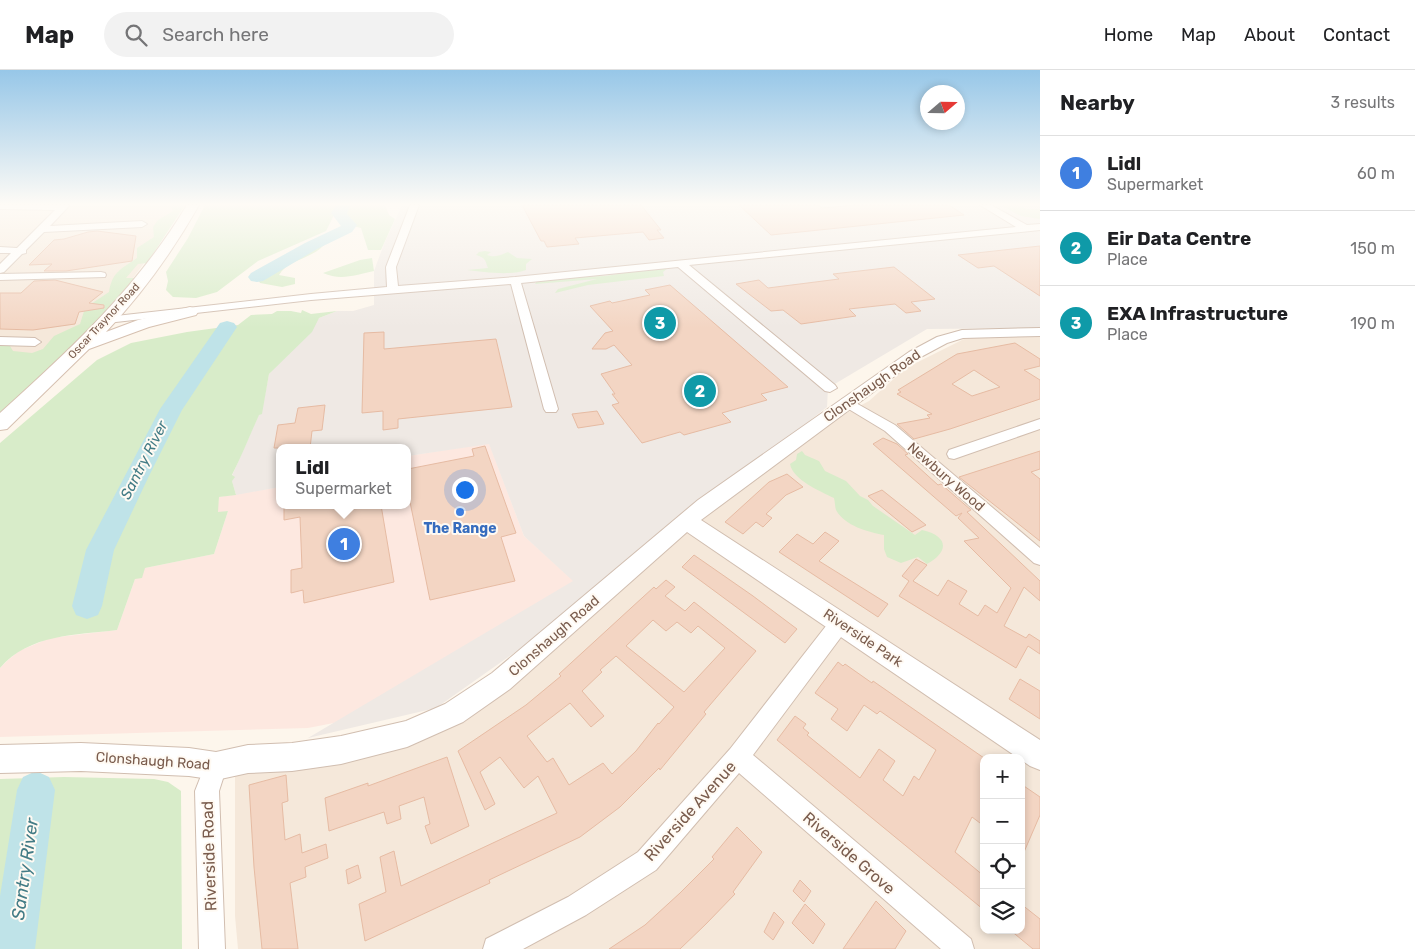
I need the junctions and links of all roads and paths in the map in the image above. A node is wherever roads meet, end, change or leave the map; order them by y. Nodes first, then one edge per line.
1 (27, 246) edge
2 (170, 246) edge
3 (399, 246) edge
4 (847, 246) edge
5 (0, 250) edge
6 (22, 251) junction
7 (680, 263) junction
8 (0, 270) edge
9 (101, 275) dead end
10 (0, 277) edge
11 (514, 280) junction
12 (135, 288) junction
13 (393, 291) junction
14 (190, 312) junction
15 (171, 314) junction
16 (107, 320) junction
17 (1040, 332) edge
18 (0, 341) edge
19 (35, 342) dead end
20 (80, 348) junction
21 (839, 395) junction
22 (551, 408) dead end
23 (0, 424) edge
24 (1040, 424) edge
25 (954, 454) dead end
26 (686, 521) junction
27 (1040, 558) edge
28 (840, 623) junction
29 (1040, 756) edge
30 (738, 757) junction
31 (0, 759) edge
32 (216, 766) junction
33 (212, 949) edge
34 (496, 949) edge
35 (961, 949) edge

1 - 6 street
2 - 12 main road, Oscar Traynor Road
3 - 13 street
4 - 7 street
5 - 6 street
6 - 8 street
7 - 11 street
7 - 21 street, Newbury Wood
9 - 10 street
11 - 13 street
11 - 22 street
12 - 15 main road
12 - 16 main road, Oscar Traynor Road
13 - 14 street
14 - 15 street
14 - 20 main road
15 - 16 street
16 - 20 main road, Oscar Traynor Road
17 - 21 street, Clonshaugh Road
18 - 19 street
20 - 23 main road, Oscar Traynor Road
21 - 26 street, Clonshaugh Road
21 - 27 street, Newbury Wood
24 - 25 street
26 - 28 street, Riverside Park
26 - 32 street, Clonshaugh Road
28 - 29 street, Riverside Park
28 - 30 street, Riverside Avenue
30 - 34 street, Riverside Avenue
30 - 35 street, Riverside Grove
31 - 32 street, Clonshaugh Road
32 - 33 street, Riverside Road

